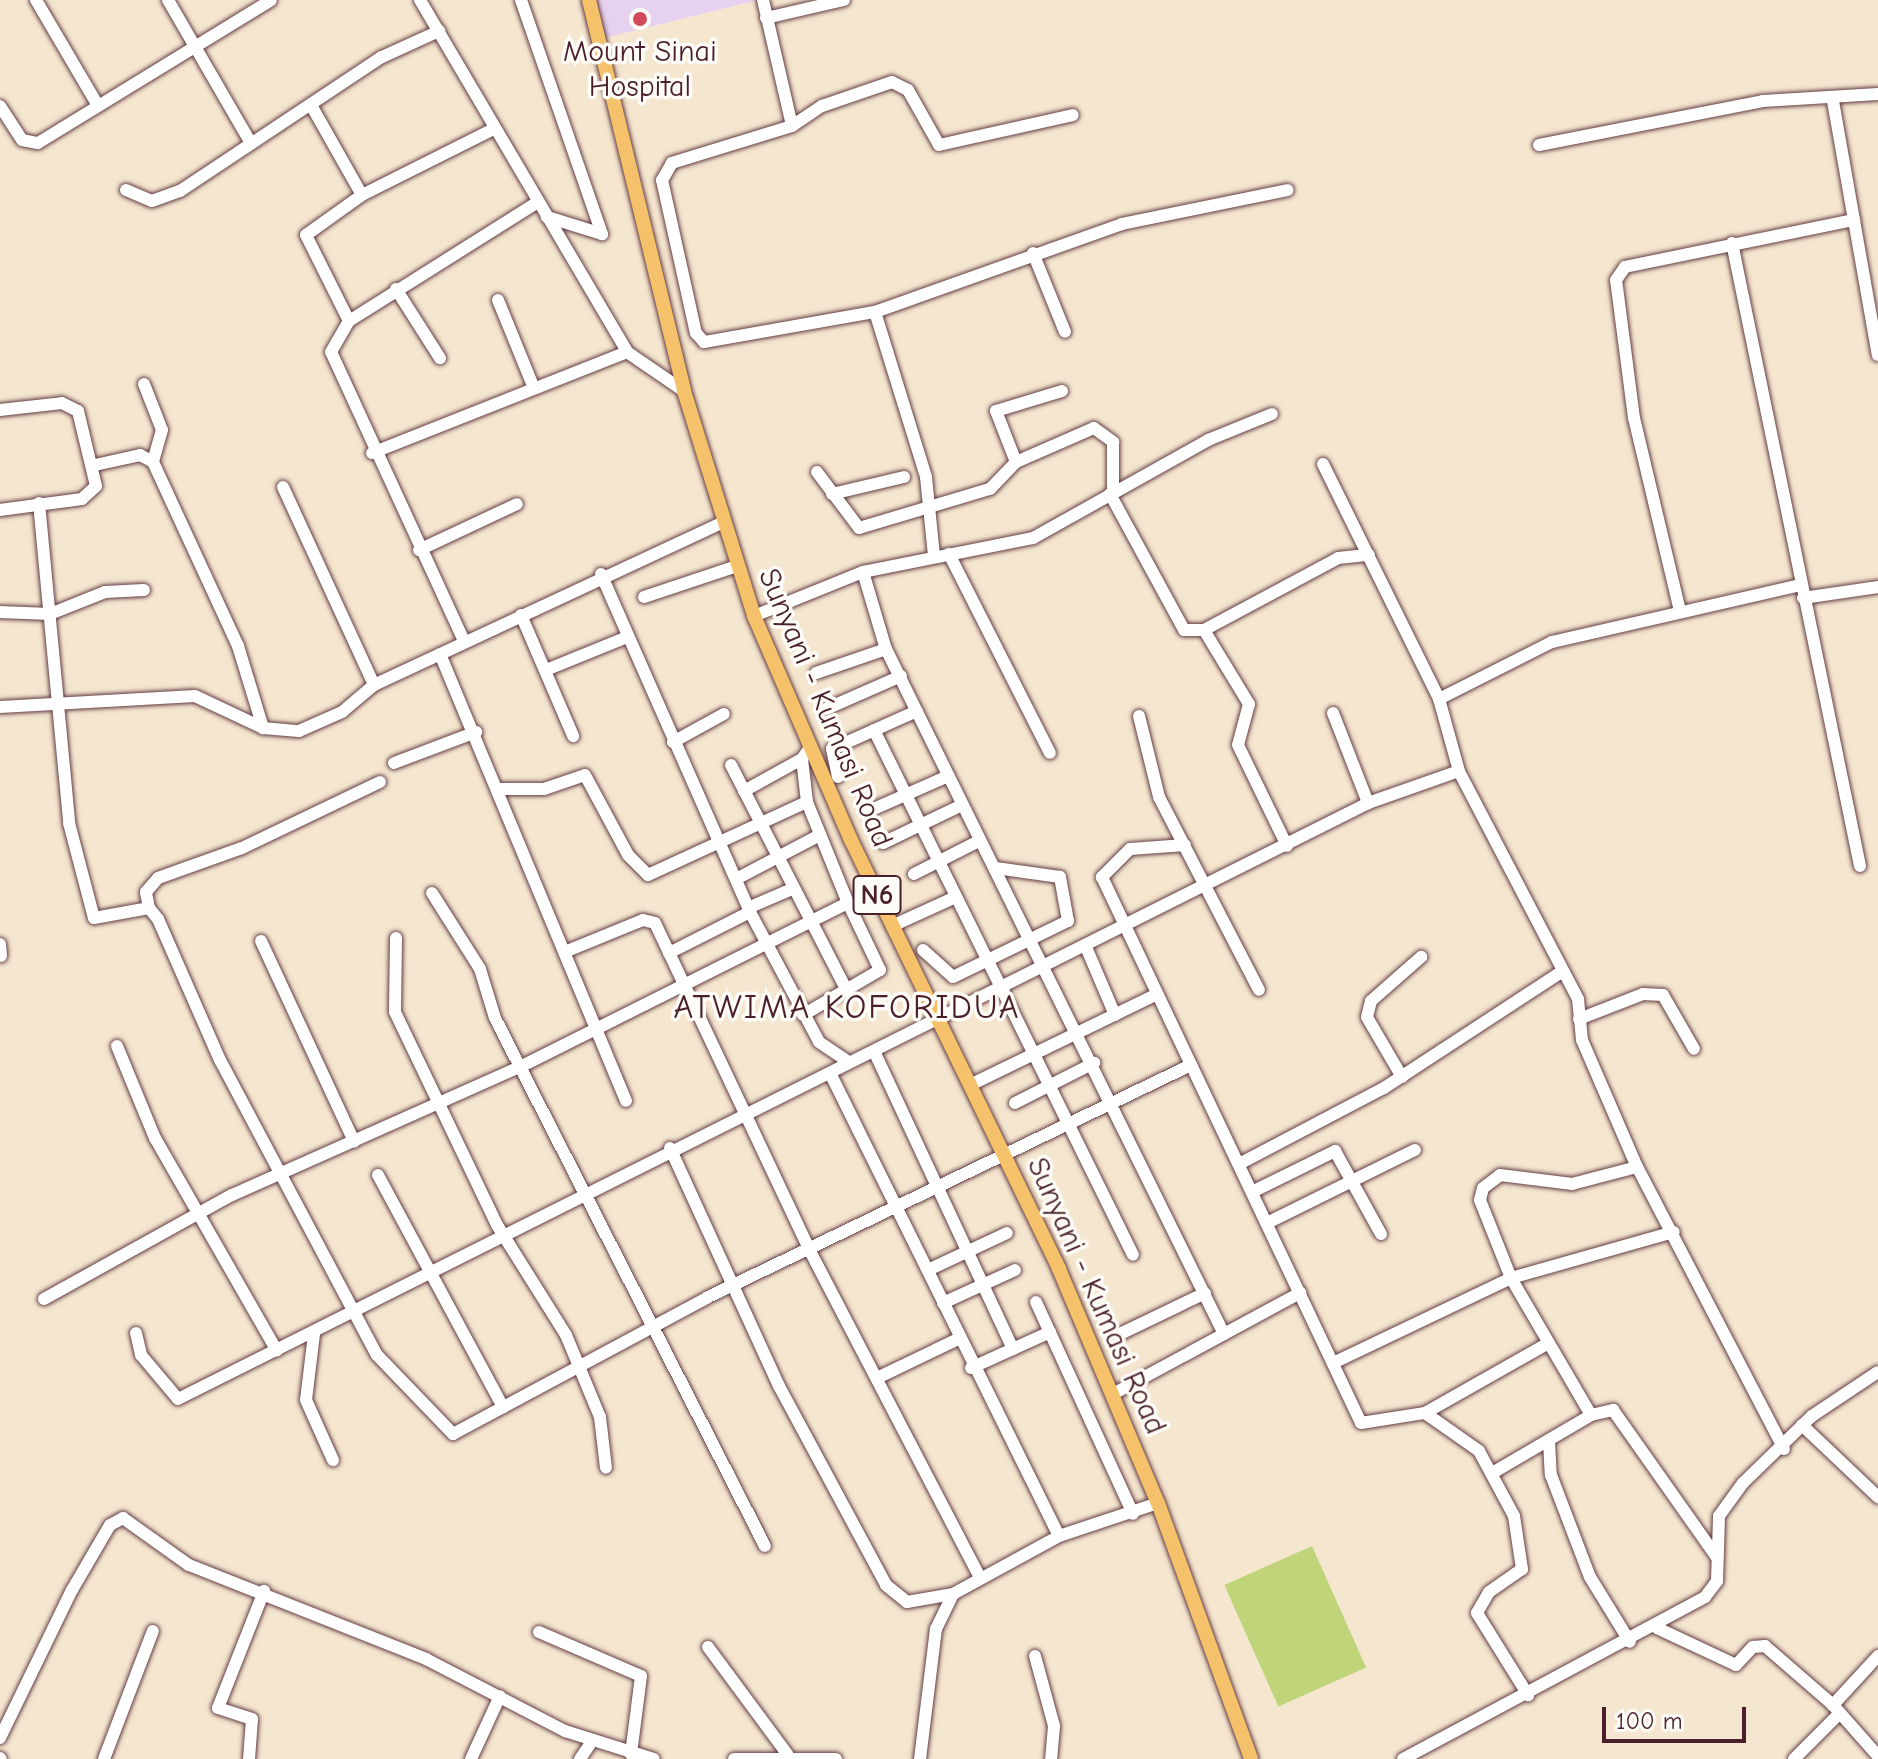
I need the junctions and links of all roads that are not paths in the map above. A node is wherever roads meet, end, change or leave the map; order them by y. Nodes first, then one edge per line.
1 (36, 0) edge
2 (168, 0) edge
3 (271, 0) edge
4 (420, 0) edge
5 (521, 0) edge
6 (589, 0) edge
7 (763, 0) edge
8 (844, 0) edge
9 (766, 18) junction
10 (439, 31) junction
11 (196, 45) junction
12 (1878, 94) edge
13 (1833, 101) junction
14 (97, 104) junction
15 (311, 105) junction
16 (0, 106) edge
17 (1073, 115) dead end
18 (792, 126) junction
19 (494, 129) junction
20 (249, 140) junction
21 (1539, 145) dead end
22 (126, 190) dead end
23 (1288, 190) dead end
24 (362, 195) junction
25 (538, 202) junction
26 (547, 217) junction
27 (1854, 220) junction
28 (1732, 243) junction
29 (1033, 253) junction
30 (396, 289) junction
31 (498, 300) dead end
32 (875, 312) junction
33 (349, 321) junction
34 (695, 325) junction
35 (1065, 332) dead end
36 (671, 336) junction
37 (627, 352) junction
38 (1878, 355) edge
39 (440, 358) dead end
40 (144, 384) dead end
41 (534, 388) junction
42 (684, 391) junction
43 (1062, 391) dead end
44 (0, 410) edge
45 (1272, 414) dead end
46 (372, 453) junction
47 (153, 462) junction
48 (1016, 462) junction
49 (1323, 464) dead end
50 (95, 465) junction
51 (817, 472) dead end
52 (904, 477) dead end
53 (283, 487) dead end
54 (1112, 491) junction
55 (832, 494) junction
56 (39, 503) junction
57 (517, 504) dead end
58 (0, 510) edge
59 (931, 511) junction
60 (724, 522) junction
61 (419, 550) junction
62 (949, 554) junction
63 (1369, 555) junction
64 (934, 556) junction
65 (737, 566) junction
66 (863, 572) junction
67 (601, 574) junction
68 (1878, 587) edge
69 (144, 590) dead end
70 (1802, 592) junction
71 (644, 597) dead end
72 (1680, 611) junction
73 (0, 612) edge
74 (50, 614) junction
75 (521, 615) junction
76 (754, 616) junction
77 (1204, 630) junction
78 (625, 638) junction
79 (464, 641) junction
80 (886, 649) junction
81 (440, 654) junction
82 (546, 670) junction
83 (816, 673) dead end
84 (901, 676) junction
85 (374, 685) junction
86 (1439, 699) junction
87 (61, 705) junction
88 (0, 707) edge
89 (826, 709) dead end
90 (917, 711) junction
91 (1333, 713) dead end
92 (724, 714) dead end
93 (1139, 716) dead end
94 (263, 728) junction
95 (874, 730) junction
96 (476, 732) junction
97 (573, 736) dead end
98 (673, 742) junction
99 (1050, 753) dead end
100 (806, 754) junction
101 (394, 763) dead end
102 (731, 765) dead end
103 (1459, 771) junction
104 (948, 776) junction
105 (838, 777) dead end
106 (380, 782) dead end
107 (500, 789) junction
108 (744, 791) junction
109 (906, 794) junction
110 (807, 802) junction
111 (1368, 803) junction
112 (962, 805) junction
113 (869, 811) dead end
114 (760, 824) junction
115 (921, 825) junction
116 (818, 836) junction
117 (979, 841) junction
118 (883, 843) dead end
119 (722, 845) junction
120 (1185, 845) junction
121 (1287, 846) junction
122 (776, 857) junction
123 (938, 861) junction
124 (1860, 866) dead end
125 (996, 868) junction
126 (914, 874) dead end
127 (738, 878) junction
128 (1208, 888) junction
129 (792, 889) junction
130 (432, 893) dead end
131 (956, 897) junction
132 (848, 903) junction
133 (149, 908) junction
134 (749, 910) junction
135 (808, 921) junction
136 (892, 926) junction
137 (1127, 928) junction
138 (396, 938) dead end
139 (768, 940) junction
140 (1029, 940) junction
141 (261, 941) dead end
142 (0, 944) edge
143 (1086, 947) junction
144 (923, 950) dead end
145 (567, 951) junction
146 (669, 953) junction
147 (1, 956) edge
148 (1421, 957) dead end
149 (986, 960) junction
150 (1043, 968) junction
151 (1561, 972) junction
152 (683, 983) junction
153 (1259, 990) dead end
154 (847, 991) junction
155 (1000, 991) junction
156 (1157, 994) junction
157 (803, 1015) junction
158 (1115, 1015) junction
159 (1579, 1019) junction
160 (940, 1022) junction
161 (599, 1026) junction
162 (1079, 1032) junction
163 (117, 1046) dead end
164 (1694, 1049) dead end
165 (874, 1051) junction
166 (1034, 1054) junction
167 (849, 1062) junction
168 (1094, 1063) junction
169 (1191, 1065) junction
170 (522, 1066) junction
171 (832, 1077) junction
172 (1402, 1077) junction
173 (970, 1085) junction
174 (1049, 1086) junction
175 (441, 1101) junction
176 (626, 1101) dead end
177 (1015, 1103) dead end
178 (1115, 1103) junction
179 (750, 1114) junction
180 (1068, 1125) junction
181 (354, 1141) junction
182 (670, 1148) junction
183 (1415, 1150) dead end
184 (1004, 1155) junction
185 (1239, 1164) junction
186 (1637, 1167) junction
187 (281, 1171) junction
188 (378, 1175) dead end
189 (1352, 1181) junction
190 (939, 1186) junction
191 (1252, 1192) junction
192 (584, 1195) junction
193 (897, 1207) junction
194 (201, 1213) junction
195 (1267, 1223) junction
196 (1674, 1232) junction
197 (1007, 1233) dead end
198 (1381, 1234) dead end
199 (505, 1236) junction
200 (810, 1251) junction
201 (969, 1251) junction
202 (1133, 1255) dead end
203 (928, 1270) junction
204 (1015, 1270) dead end
205 (432, 1275) junction
206 (1511, 1278) junction
207 (983, 1282) junction
208 (733, 1287) junction
209 (1205, 1293) junction
210 (1300, 1293) junction
211 (44, 1299) dead end
212 (1036, 1302) dead end
213 (943, 1303) junction
214 (355, 1311) junction
215 (652, 1326) junction
216 (1050, 1332) junction
217 (136, 1333) dead end
218 (1122, 1333) dead end
219 (314, 1334) junction
220 (1224, 1334) junction
221 (958, 1339) junction
222 (1547, 1344) junction
223 (1013, 1349) junction
224 (277, 1351) junction
225 (1333, 1363) junction
226 (971, 1368) junction
227 (581, 1370) junction
228 (1878, 1372) edge
229 (877, 1378) junction
230 (1113, 1394) junction
231 (503, 1407) junction
232 (1425, 1413) junction
233 (1591, 1415) junction
234 (1802, 1425) junction
235 (1549, 1441) junction
236 (1784, 1449) junction
237 (333, 1460) dead end
238 (606, 1468) dead end
239 (1494, 1472) junction
240 (1878, 1497) edge
241 (1158, 1503) junction
242 (1133, 1514) junction
243 (1059, 1536) junction
244 (765, 1546) dead end
245 (1716, 1556) junction
246 (979, 1575) junction
247 (264, 1591) junction
248 (953, 1594) junction
249 (1657, 1628) junction
250 (153, 1631) dead end
251 (539, 1632) dead end
252 (1630, 1642) junction
253 (708, 1647) dead end
254 (1035, 1656) dead end
255 (1878, 1656) edge
256 (1528, 1695) junction
257 (500, 1696) junction
258 (1835, 1711) junction
259 (0, 1738) edge
260 (592, 1741) junction
261 (631, 1754) junction
262 (788, 1755) junction
263 (1878, 1756) edge
264 (104, 1759) edge
265 (249, 1759) edge
266 (471, 1759) edge
267 (580, 1759) edge
268 (654, 1759) edge
269 (734, 1759) edge
270 (836, 1759) edge
271 (920, 1759) edge
272 (1051, 1759) edge
273 (1251, 1759) edge
274 (1403, 1759) edge
275 (1794, 1759) edge

1 - 14 street
2 - 11 street
3 - 11 street
4 - 10 street
5 - 26 street
6 - 36 main road, Sunyani - Kumasi Road / N6
7 - 9 street
8 - 9 street
9 - 18 street
10 - 15 street
10 - 19 street
11 - 14 street
11 - 20 street
12 - 13 street
13 - 21 street
13 - 27 street
14 - 16 street
15 - 20 street
15 - 24 street
17 - 18 street
18 - 34 street
19 - 24 street
19 - 25 street
20 - 22 street
23 - 29 street
24 - 33 street
25 - 26 street
25 - 30 street
26 - 37 street
27 - 28 street
27 - 38 street
28 - 70 street
28 - 72 street
29 - 32 street
29 - 35 street
30 - 33 street
30 - 39 street
31 - 41 street
32 - 34 street
32 - 59 street
33 - 46 street
34 - 36 street
36 - 42 main road, Sunyani - Kumasi Road / N6
37 - 41 street
37 - 42 street
40 - 47 street
41 - 46 street
42 - 60 main road, Sunyani - Kumasi Road / N6
43 - 48 street
44 - 50 street
45 - 54 street
46 - 61 street
47 - 50 street
47 - 94 street
48 - 54 street
48 - 59 street
49 - 63 street
50 - 56 street
51 - 55 street
52 - 55 street
53 - 85 street
54 - 62 street
54 - 77 street
55 - 59 street
56 - 58 street
56 - 74 street
57 - 61 street
59 - 64 street
60 - 65 main road, Sunyani - Kumasi Road / N6
60 - 67 street
61 - 79 street
62 - 64 street
62 - 99 street
63 - 77 street
63 - 86 street
64 - 66 street
65 - 71 street
65 - 76 main road, Sunyani - Kumasi Road / N6
66 - 76 street
66 - 80 street
67 - 75 street
67 - 78 street
68 - 70 street
69 - 74 street
70 - 72 street
70 - 124 street
72 - 86 street
73 - 74 street
74 - 87 street
75 - 79 street
75 - 82 street
76 - 100 main road, Sunyani - Kumasi Road / N6
77 - 121 street
78 - 82 street
78 - 98 street
79 - 81 street
80 - 83 street
80 - 84 street
81 - 85 street
81 - 96 street
82 - 97 street
84 - 89 street
84 - 90 street
85 - 94 street
86 - 103 street
87 - 88 street
87 - 94 street
87 - 133 street
90 - 95 street
90 - 104 street
91 - 111 street
92 - 98 street
93 - 120 street
95 - 105 street
95 - 109 street
96 - 101 street
96 - 107 street
98 - 119 street
100 - 108 street
100 - 110 street
100 - 136 main road, Sunyani - Kumasi Road / N6
102 - 108 street
103 - 111 street
103 - 151 street
104 - 109 street
104 - 112 street
106 - 133 street
107 - 119 street
107 - 145 street
108 - 114 street
109 - 113 street
109 - 115 street
110 - 114 street
110 - 116 street
111 - 121 street
112 - 115 street
112 - 117 street
114 - 119 street
114 - 122 street
115 - 118 street
115 - 123 street
116 - 122 street
116 - 132 street
117 - 123 street
117 - 125 street
119 - 127 street
120 - 128 street
120 - 137 street
121 - 128 street
122 - 127 street
122 - 129 street
123 - 126 street
123 - 131 street
125 - 140 street
125 - 140 street
127 - 134 street
128 - 137 street
128 - 153 street
129 - 134 street
129 - 135 street
130 - 170 street
131 - 136 street
131 - 149 street
132 - 135 street
132 - 154 street
133 - 187 street
134 - 139 street
134 - 146 street
135 - 139 street
135 - 154 street
136 - 160 main road, Sunyani - Kumasi Road / N6
137 - 143 street
137 - 156 street
138 - 175 street
139 - 152 street
139 - 157 street
140 - 149 street
140 - 150 street
141 - 181 street
142 - 147 street
143 - 150 street
143 - 158 street
144 - 149 street
145 - 146 street
145 - 161 street
146 - 152 street
148 - 172 street
149 - 155 street
150 - 155 street
150 - 162 street
151 - 159 street
151 - 172 street
152 - 161 street
152 - 179 street
154 - 157 street
155 - 160 street
155 - 166 street
156 - 158 street
156 - 169 street
157 - 167 street
158 - 162 street
159 - 164 street
159 - 186 street
160 - 165 street
160 - 173 main road, Sunyani - Kumasi Road / N6
161 - 170 street
161 - 176 street
162 - 166 street
162 - 168 street
163 - 194 street
165 - 167 street
165 - 190 street
166 - 173 street
166 - 174 street
167 - 171 street
168 - 174 street
168 - 178 street
169 - 178 street
169 - 185 street
170 - 175 street
170 - 192 street
171 - 179 street
171 - 193 street
172 - 185 street
173 - 184 main road, Sunyani - Kumasi Road / N6
174 - 177 street
174 - 180 street
175 - 181 street
175 - 199 street
178 - 180 street
178 - 209 street
179 - 182 street
179 - 200 street
180 - 184 street
180 - 202 street
181 - 187 street
182 - 192 street
182 - 208 street
183 - 189 street
184 - 190 street
184 - 230 main road, Sunyani - Kumasi Road / N6
185 - 191 street
186 - 196 street
186 - 206 street
187 - 194 street
187 - 214 street
188 - 205 street
189 - 191 street
189 - 195 street
189 - 198 street
190 - 193 street
190 - 201 street
191 - 195 street
192 - 199 street
192 - 215 street
193 - 200 street
193 - 203 street
194 - 211 street
194 - 224 street
195 - 210 street
196 - 206 street
196 - 236 street
197 - 201 street
199 - 205 street
199 - 227 street
200 - 208 street
200 - 229 street
201 - 203 street
201 - 207 street
203 - 213 street
204 - 207 street
205 - 214 street
205 - 231 street
206 - 222 street
206 - 225 street
207 - 213 street
207 - 223 street
208 - 215 street
208 - 248 street
209 - 218 street
209 - 220 street
210 - 220 street
210 - 225 street
212 - 216 street
213 - 221 street
214 - 219 street
214 - 231 street
215 - 227 street
215 - 244 street
216 - 223 street
216 - 242 street
217 - 224 street
219 - 224 street
219 - 237 street
220 - 230 street
221 - 226 street
221 - 229 street
222 - 232 street
222 - 233 street
223 - 226 street
225 - 232 street
226 - 243 street
227 - 231 street
227 - 238 street
228 - 234 street
229 - 246 street
230 - 241 main road, Sunyani - Kumasi Road / N6
232 - 239 street
233 - 235 street
233 - 245 street
234 - 236 street
234 - 240 street
235 - 239 street
235 - 252 street
236 - 245 street
239 - 256 street
241 - 242 street
241 - 273 main road, Sunyani - Kumasi Road / N6
242 - 243 street
243 - 246 street
245 - 249 street
246 - 248 street
247 - 257 street
247 - 259 street
247 - 265 street
248 - 271 street
249 - 252 street
249 - 258 street
250 - 264 street
251 - 261 street
252 - 256 street
253 - 262 street
254 - 272 street
255 - 258 street
256 - 274 street
257 - 260 street
257 - 266 street
258 - 263 street
258 - 275 street
260 - 261 street
260 - 267 street
261 - 268 street
262 - 269 street
262 - 270 street

